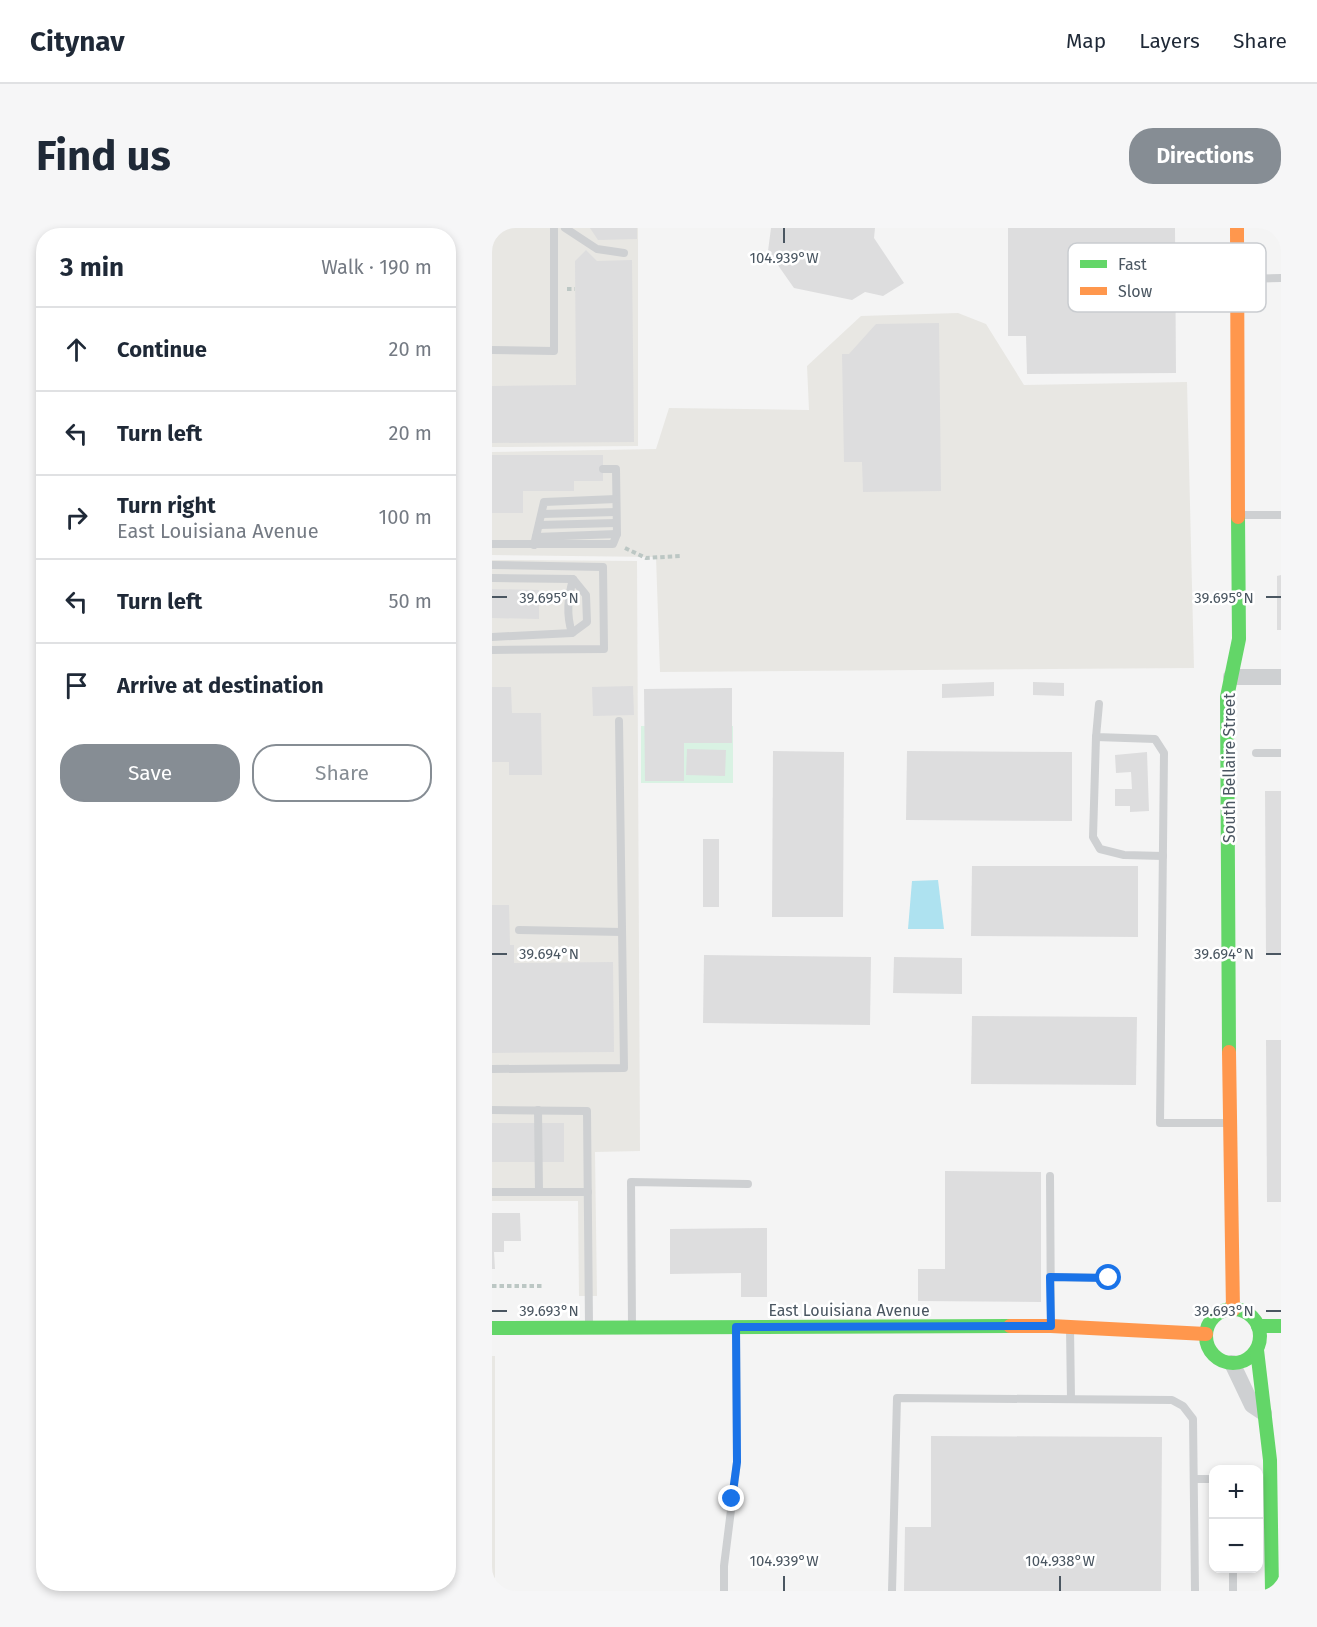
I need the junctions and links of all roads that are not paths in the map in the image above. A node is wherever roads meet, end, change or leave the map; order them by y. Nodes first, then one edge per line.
1 (554, 228) edge
2 (565, 228) edge
3 (1237, 228) edge
4 (1237, 243) edge
5 (624, 253) dead end
6 (1266, 278) edge
7 (1281, 278) edge
8 (1236, 312) edge
9 (492, 350) edge
10 (603, 469) dead end
11 (616, 499) junction
12 (616, 512) junction
13 (542, 514) junction
14 (1239, 515) junction
15 (1281, 515) edge
16 (616, 523) junction
17 (539, 525) junction
18 (535, 541) junction
19 (492, 544) edge
20 (492, 565) edge
21 (492, 578) edge
22 (573, 579) junction
23 (572, 633) junction
24 (492, 637) edge
25 (492, 650) edge
26 (1231, 677) junction
27 (1281, 677) edge
28 (1099, 704) dead end
29 (619, 722) dead end
30 (1096, 737) junction
31 (1256, 753) dead end
32 (1281, 753) edge
33 (1163, 856) junction
34 (519, 930) dead end
35 (622, 932) junction
36 (492, 1069) edge
37 (492, 1110) edge
38 (538, 1110) junction
39 (1230, 1123) junction
40 (1050, 1176) dead end
41 (747, 1184) dead end
42 (492, 1192) edge
43 (538, 1192) junction
44 (588, 1192) junction
45 (1050, 1277) junction
46 (1109, 1278) dead end
47 (1233, 1310) junction
48 (1051, 1326) junction
49 (1258, 1326) junction
50 (1281, 1326) edge
51 (589, 1327) junction
52 (632, 1327) junction
53 (736, 1327) junction
54 (1070, 1327) junction
55 (492, 1328) edge
56 (1206, 1334) junction
57 (1257, 1350) junction
58 (1232, 1363) junction
59 (1071, 1400) junction
60 (1264, 1413) junction
61 (1194, 1479) junction
62 (1209, 1479) edge
63 (1265, 1479) edge
64 (1233, 1573) edge
65 (1195, 1590) edge
66 (724, 1591) edge
67 (892, 1591) edge
68 (1233, 1591) edge
69 (1272, 1591) edge

1 - 9 lane
2 - 5 lane
3 - 4 street, South Bellaire Street
6 - 7 lane
8 - 14 street, South Bellaire Street
10 - 11 lane
11 - 12 lane
11 - 13 lane
12 - 13 lane
12 - 16 lane
13 - 17 lane
14 - 15 lane
14 - 26 street, South Bellaire Street
16 - 17 lane
16 - 18 lane
17 - 18 lane
18 - 19 lane
20 - 25 lane
21 - 22 lane
22 - 23 lane
22 - 23 lane
23 - 24 lane
26 - 27 street
26 - 39 street, South Bellaire Street
28 - 30 lane
29 - 35 lane
30 - 33 lane
30 - 33 lane
31 - 32 lane
33 - 39 lane
34 - 35 lane
35 - 36 lane
37 - 38 lane
38 - 43 lane
38 - 44 lane
39 - 47 street, South Bellaire Street
40 - 45 lane
41 - 52 lane
42 - 43 lane
43 - 44 lane
44 - 51 lane
45 - 46 lane
45 - 48 lane
47 - 49 street
47 - 56 street
48 - 53 street, East Louisiana Avenue
48 - 54 street, East Louisiana Avenue
49 - 50 street
49 - 57 street
51 - 52 street, East Louisiana Avenue
51 - 55 street, East Louisiana Avenue
52 - 53 street, East Louisiana Avenue
53 - 66 lane
54 - 56 street, East Louisiana Avenue
54 - 59 lane
56 - 58 street
57 - 58 street
57 - 60 street
58 - 60 street
59 - 61 lane
59 - 67 lane
60 - 63 street
61 - 62 lane
61 - 65 lane
63 - 69 street
64 - 68 lane

